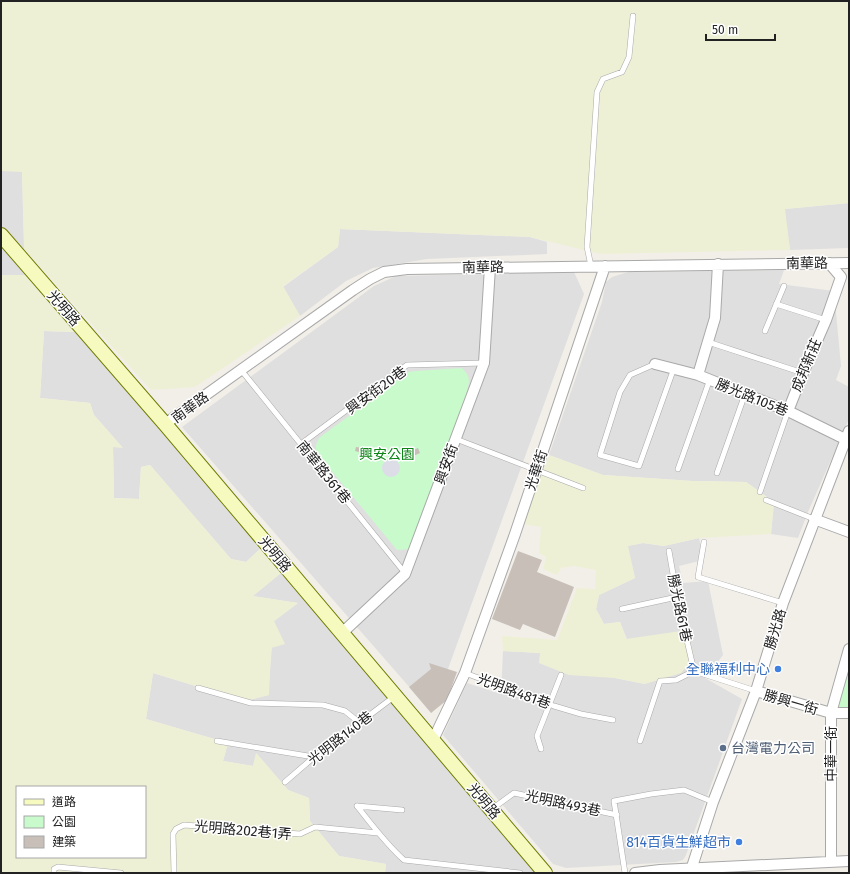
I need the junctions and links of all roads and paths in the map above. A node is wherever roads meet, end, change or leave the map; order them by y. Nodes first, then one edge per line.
1 (633, 16) dead end
2 (2, 236) edge
3 (829, 263) junction
4 (849, 263) edge
5 (718, 264) junction
6 (591, 266) junction
7 (605, 266) junction
8 (490, 267) junction
9 (784, 286) dead end
10 (776, 304) junction
11 (826, 320) junction
12 (765, 331) dead end
13 (708, 342) junction
14 (484, 363) junction
15 (655, 364) joint
16 (674, 368) junction
17 (241, 370) junction
18 (803, 372) junction
19 (698, 375) junction
20 (710, 379) junction
21 (745, 394) junction
22 (788, 411) junction
23 (165, 424) junction
24 (847, 435) edge
25 (456, 439) junction
26 (301, 444) junction
27 (678, 469) dead end
28 (536, 470) junction
29 (717, 473) dead end
30 (584, 488) dead end
31 (760, 492) dead end
32 (766, 500) dead end
33 (814, 519) junction
34 (849, 532) edge
35 (704, 542) dead end
36 (669, 551) dead end
37 (406, 574) junction
38 (677, 597) junction
39 (783, 603) junction
40 (622, 609) dead end
41 (342, 633) junction
42 (849, 649) edge
43 (694, 671) junction
44 (465, 673) junction
45 (561, 675) dead end
46 (198, 688) dead end
47 (756, 692) junction
48 (395, 695) junction
49 (549, 704) junction
50 (831, 713) junction
51 (849, 713) edge
52 (613, 720) dead end
53 (360, 723) junction
54 (433, 740) junction
55 (217, 741) dead end
56 (640, 741) dead end
57 (541, 749) dead end
58 (314, 757) junction
59 (285, 782) dead end
60 (713, 802) junction
61 (492, 809) junction
62 (402, 810) dead end
63 (617, 814) junction
64 (378, 833) junction
65 (849, 861) edge
66 (831, 862) junction
67 (691, 870) edge
68 (54, 873) edge
69 (121, 873) edge
70 (174, 873) edge
71 (520, 873) edge
72 (545, 873) edge
73 (625, 873) edge
74 (635, 873) edge

1 - 6 lane
2 - 23 main road, 光明路
3 - 4 street, 南華路
3 - 5 street, 南華路
3 - 11 street, 成邦新莊
5 - 7 street, 南華路
5 - 13 street
6 - 7 street, 南華路
6 - 8 street, 南華路
7 - 28 street, 光華街
8 - 14 street, 興安街
8 - 17 street, 南華路
9 - 10 lane
10 - 11 lane, 成邦新莊
10 - 12 lane
11 - 18 street, 成邦新莊
13 - 18 lane
13 - 19 street
14 - 25 street, 興安街
14 - 26 lane, 興安街20巷
15 - 16 street, 勝光路105巷
15 - 16 lane
16 - 19 street, 勝光路105巷
17 - 23 street, 南華路
17 - 26 lane, 南華路361巷
18 - 22 street, 成邦新莊
19 - 20 street, 勝光路105巷
20 - 21 street, 勝光路105巷
20 - 27 lane
21 - 22 street, 勝光路105巷
21 - 29 lane
22 - 24 street, 勝光路105巷
22 - 31 lane
23 - 41 main road, 光明路
24 - 33 street, 勝光路
25 - 28 lane
25 - 37 street, 興安街
26 - 37 lane, 南華路361巷
28 - 30 lane
28 - 44 street, 光華街
32 - 33 lane
33 - 34 street
33 - 39 street, 勝光路
35 - 39 lane
36 - 38 lane, 勝光路61巷
37 - 41 street, 興安街
38 - 40 lane
38 - 43 lane, 勝光路61巷
39 - 47 street, 勝光路
41 - 48 main road, 光明路
42 - 50 street, 中華一街
43 - 47 lane
43 - 56 lane
44 - 49 lane, 光明路481巷
44 - 54 street, 光明路481巷
45 - 49 lane
46 - 53 lane
47 - 50 street, 勝興一街
47 - 60 street, 勝光路
48 - 53 lane, 光明路140巷
48 - 54 main road, 光明路
49 - 52 lane, 光明路481巷
49 - 57 lane
50 - 51 street, 勝興一街
50 - 66 street, 中華一街
53 - 58 lane, 光明路140巷
54 - 61 main road, 光明路
55 - 58 lane
58 - 59 lane, 光明路140巷
60 - 63 lane
60 - 67 street, 勝光路
61 - 63 lane, 光明路493巷
61 - 72 main road, 光明路
62 - 64 lane
63 - 73 lane
64 - 70 lane, 光明路202巷1弄
64 - 71 lane
65 - 66 street
66 - 67 street
67 - 74 street
68 - 69 lane

